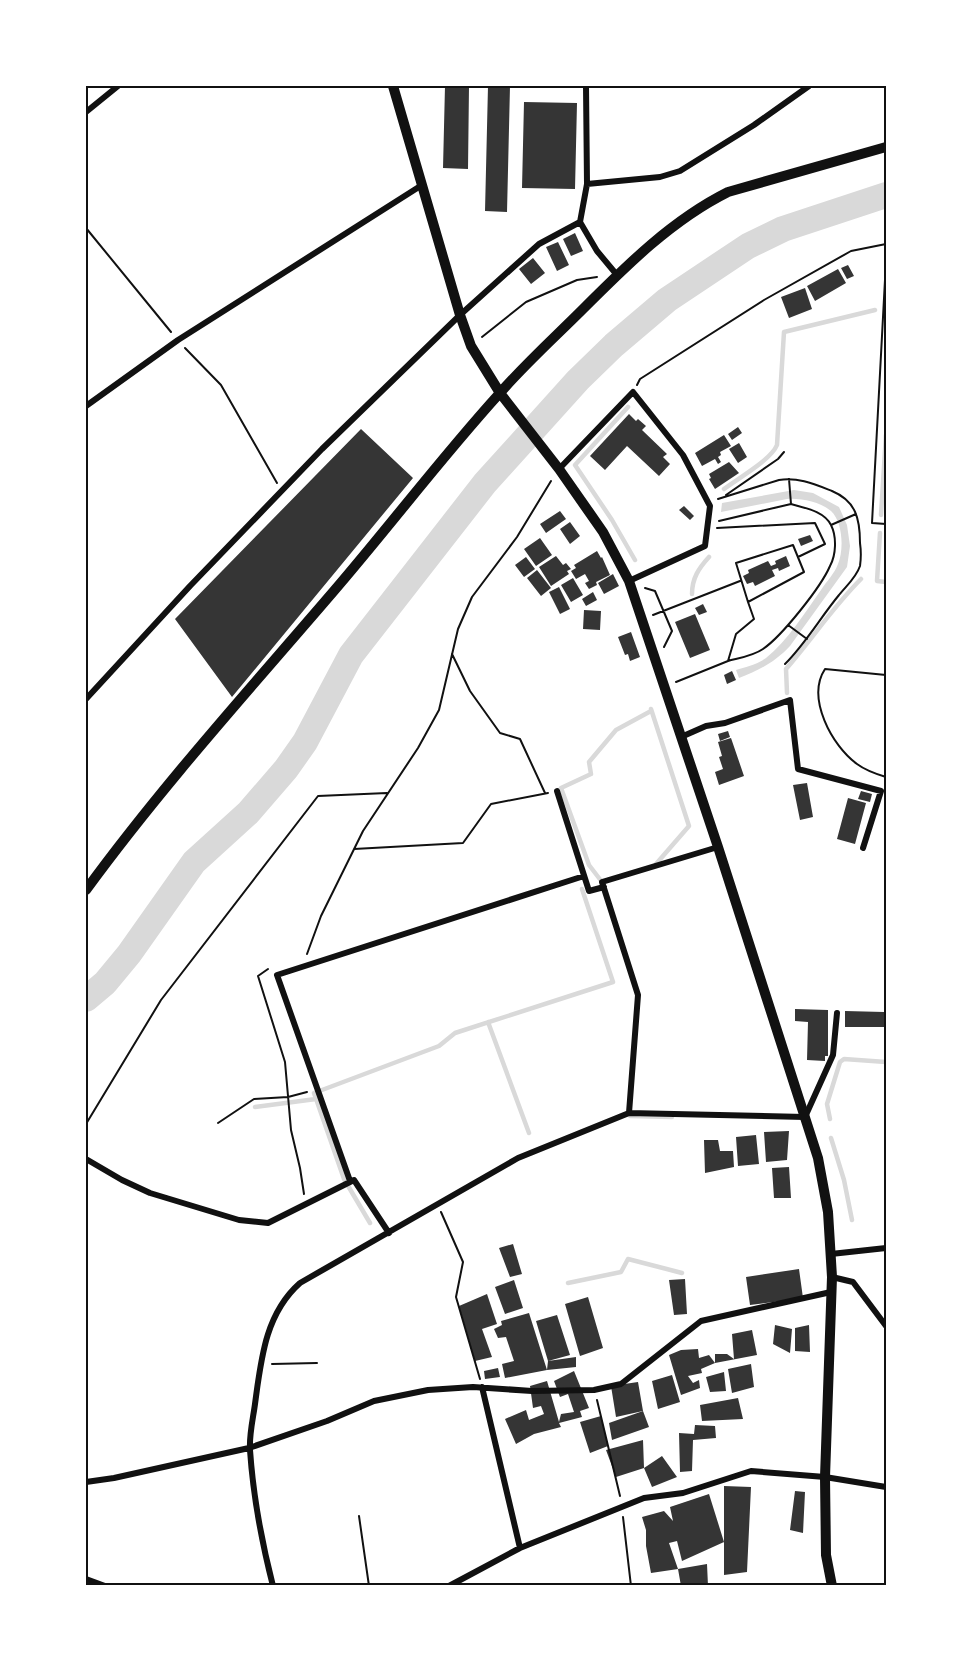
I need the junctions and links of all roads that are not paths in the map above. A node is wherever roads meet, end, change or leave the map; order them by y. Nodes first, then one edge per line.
1 (118, 86) edge
2 (393, 86) edge
3 (586, 86) edge
4 (809, 86) edge
5 (86, 112) edge
6 (886, 147) edge
7 (587, 184) junction
8 (422, 185) junction
9 (579, 222) junction
10 (617, 275) junction
11 (460, 315) junction
12 (500, 393) junction
13 (86, 406) edge
14 (556, 465) junction
15 (629, 581) junction
16 (86, 699) edge
17 (680, 737) junction
18 (556, 791) road end
19 (718, 847) junction
20 (862, 848) dead end
21 (584, 876) junction
22 (604, 887) junction
23 (86, 890) edge
24 (837, 1013) dead end
25 (629, 1113) junction
26 (805, 1117) junction
27 (86, 1159) edge
28 (350, 1181) junction
29 (389, 1233) junction
30 (886, 1248) edge
31 (831, 1254) junction
32 (832, 1276) junction
33 (831, 1292) junction
34 (886, 1326) edge
35 (482, 1387) junction
36 (249, 1448) junction
37 (825, 1477) junction
38 (86, 1482) edge
39 (886, 1487) edge
40 (520, 1548) junction
41 (86, 1579) edge
42 (105, 1586) edge
43 (273, 1586) edge
44 (449, 1586) edge
45 (832, 1586) edge

1 - 5 street
2 - 8 street
3 - 7 street
4 - 7 street
6 - 10 street
7 - 9 street
8 - 11 street
8 - 13 street
9 - 10 street
9 - 11 street
10 - 12 street
11 - 12 street
11 - 16 street
12 - 14 street
12 - 23 street
14 - 15 street
14 - 15 street
15 - 17 street
17 - 19 street
17 - 20 street
18 - 21 street
19 - 22 street
19 - 26 street
21 - 22 street
21 - 28 street
22 - 25 street
24 - 26 street
25 - 26 street
25 - 29 street
26 - 31 street
27 - 28 street
28 - 29 street
29 - 36 street
30 - 31 street
31 - 32 street
32 - 33 street
32 - 34 street
33 - 35 street
33 - 37 street
35 - 36 street
35 - 40 street
36 - 38 street
36 - 43 street
37 - 39 street
37 - 40 street
37 - 45 street
40 - 44 street
41 - 42 street

